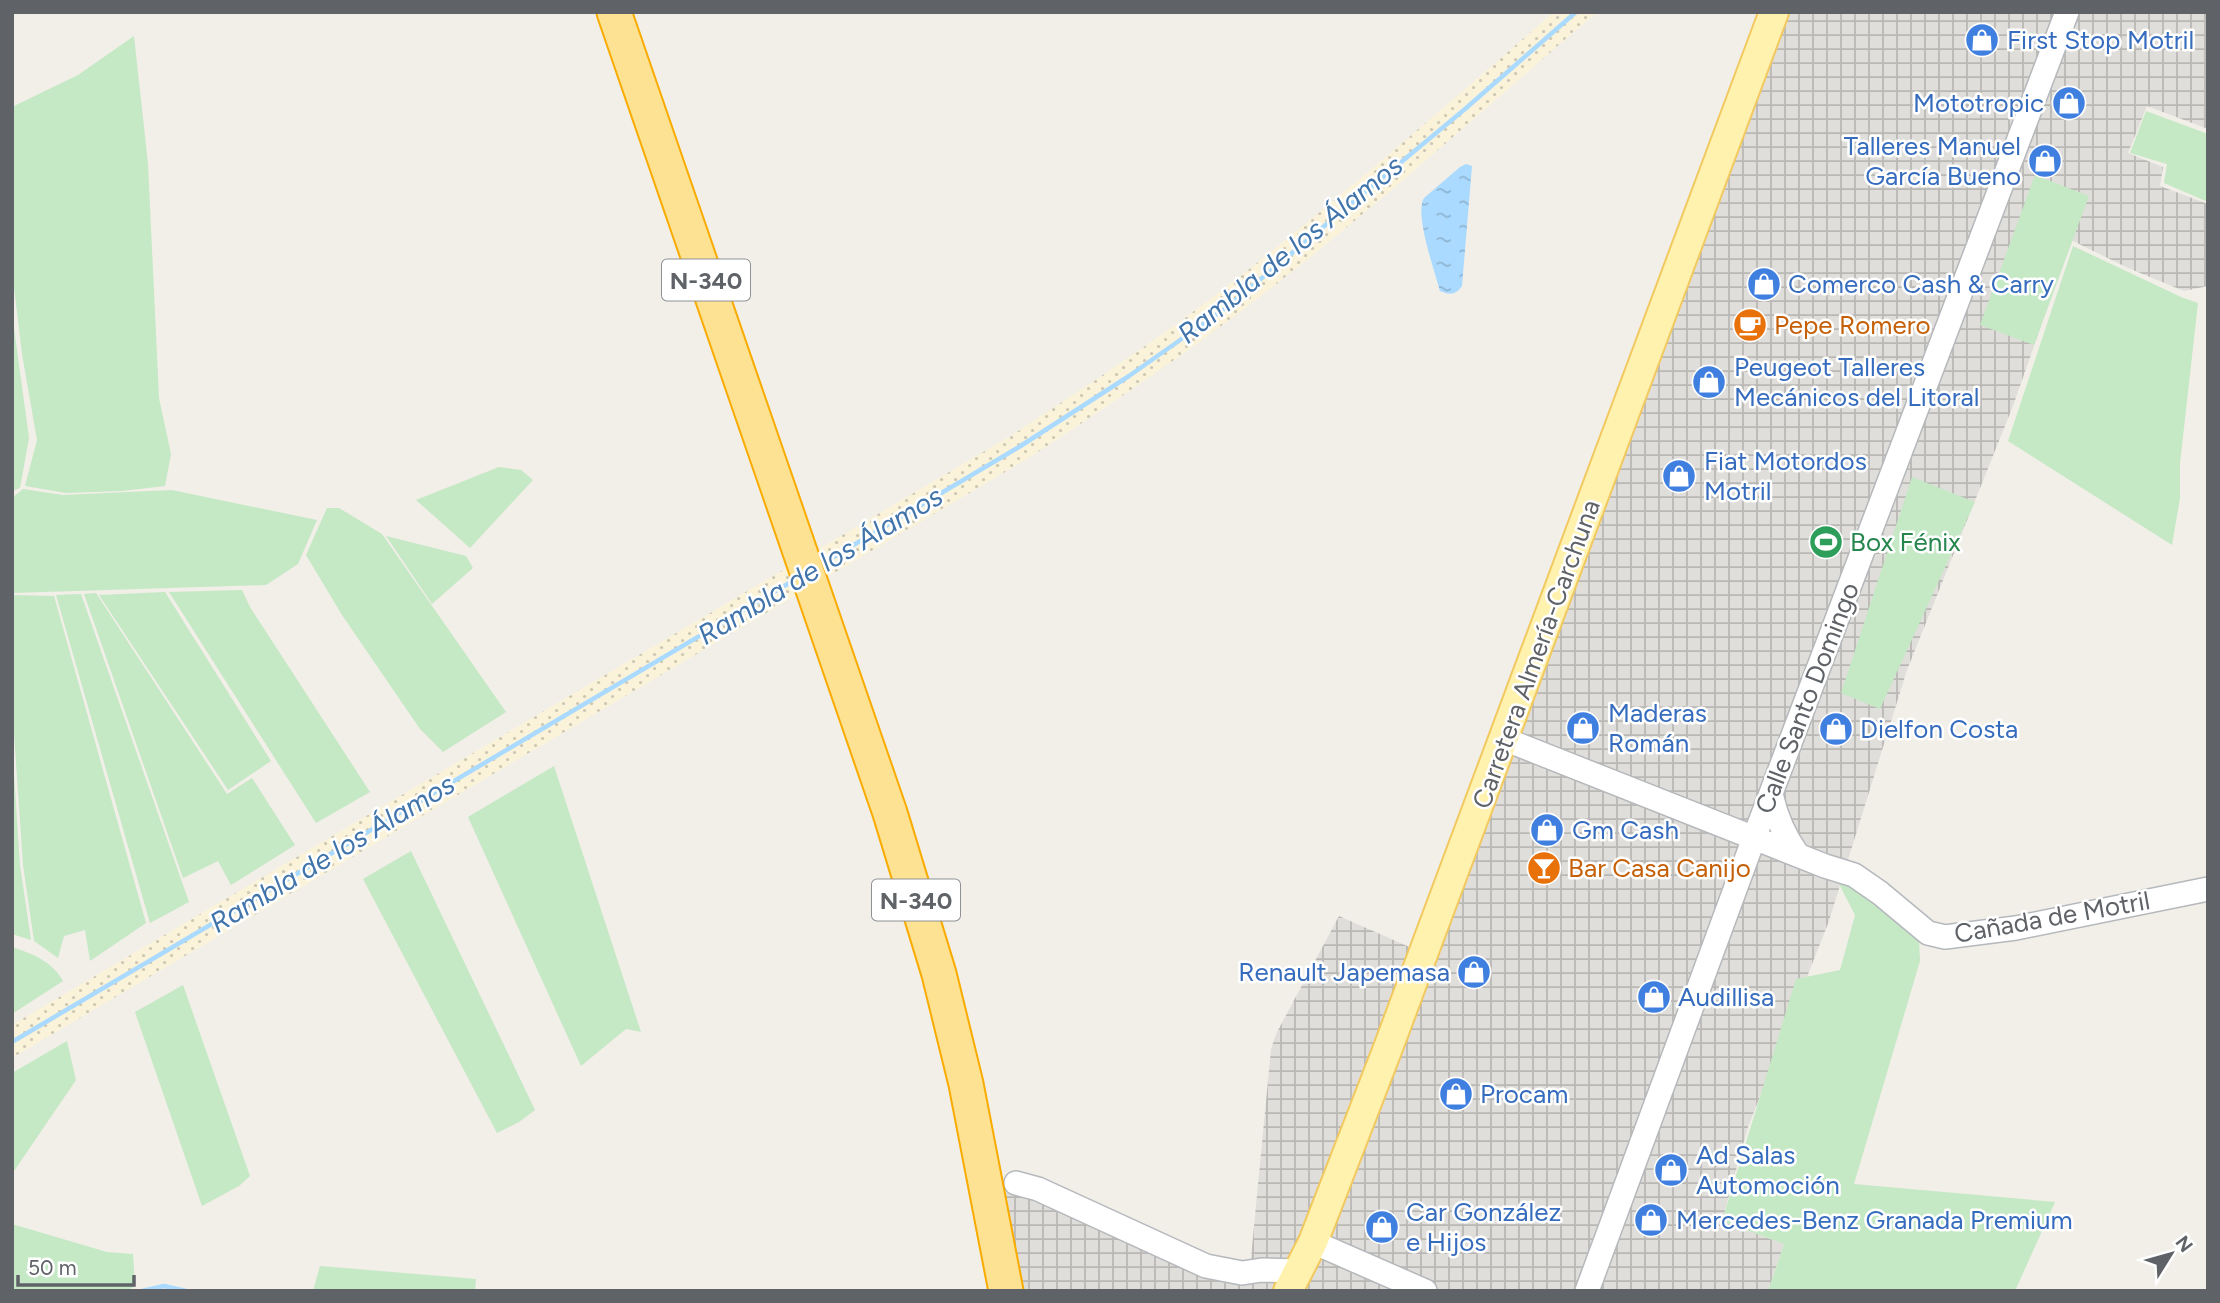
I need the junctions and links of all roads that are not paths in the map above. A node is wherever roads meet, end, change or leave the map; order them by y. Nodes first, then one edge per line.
1 (614, 12) edge
2 (1774, 12) edge
3 (2067, 12) edge
4 (1504, 739) junction
5 (1771, 794) junction
6 (1715, 823) junction
7 (1754, 838) junction
8 (1798, 855) junction
9 (1739, 879) junction
10 (2208, 888) edge
11 (1016, 1183) dead end
12 (990, 1209) junction
13 (1313, 1242) junction
14 (1597, 1267) junction
15 (1293, 1281) edge
16 (994, 1291) edge
17 (1006, 1291) edge
18 (1426, 1291) edge
19 (1587, 1291) edge
20 (1601, 1291) edge

1 - 12 highway, N-340
2 - 4 main road, Carretera Almería-Carchuna
3 - 5 street, Calle Santo Domingo
4 - 6 street, Cañada de Motril
4 - 13 main road, Carretera Almería-Carchuna
5 - 6 street
5 - 7 street, Calle Santo Domingo
5 - 8 street
6 - 7 street, Cañada de Motril
6 - 9 street
7 - 8 street, Cañada de Motril
7 - 9 street, Calle Santo Domingo
8 - 9 street
8 - 10 street, Cañada de Motril
9 - 14 street, Calle Santo Domingo
11 - 15 street
12 - 16 highway, N-340
12 - 17 highway, N-340
13 - 15 main road, Carretera Almería-Carchuna
13 - 18 street
14 - 19 street, Calle Santo Domingo
14 - 20 street, Calle Santo Domingo

